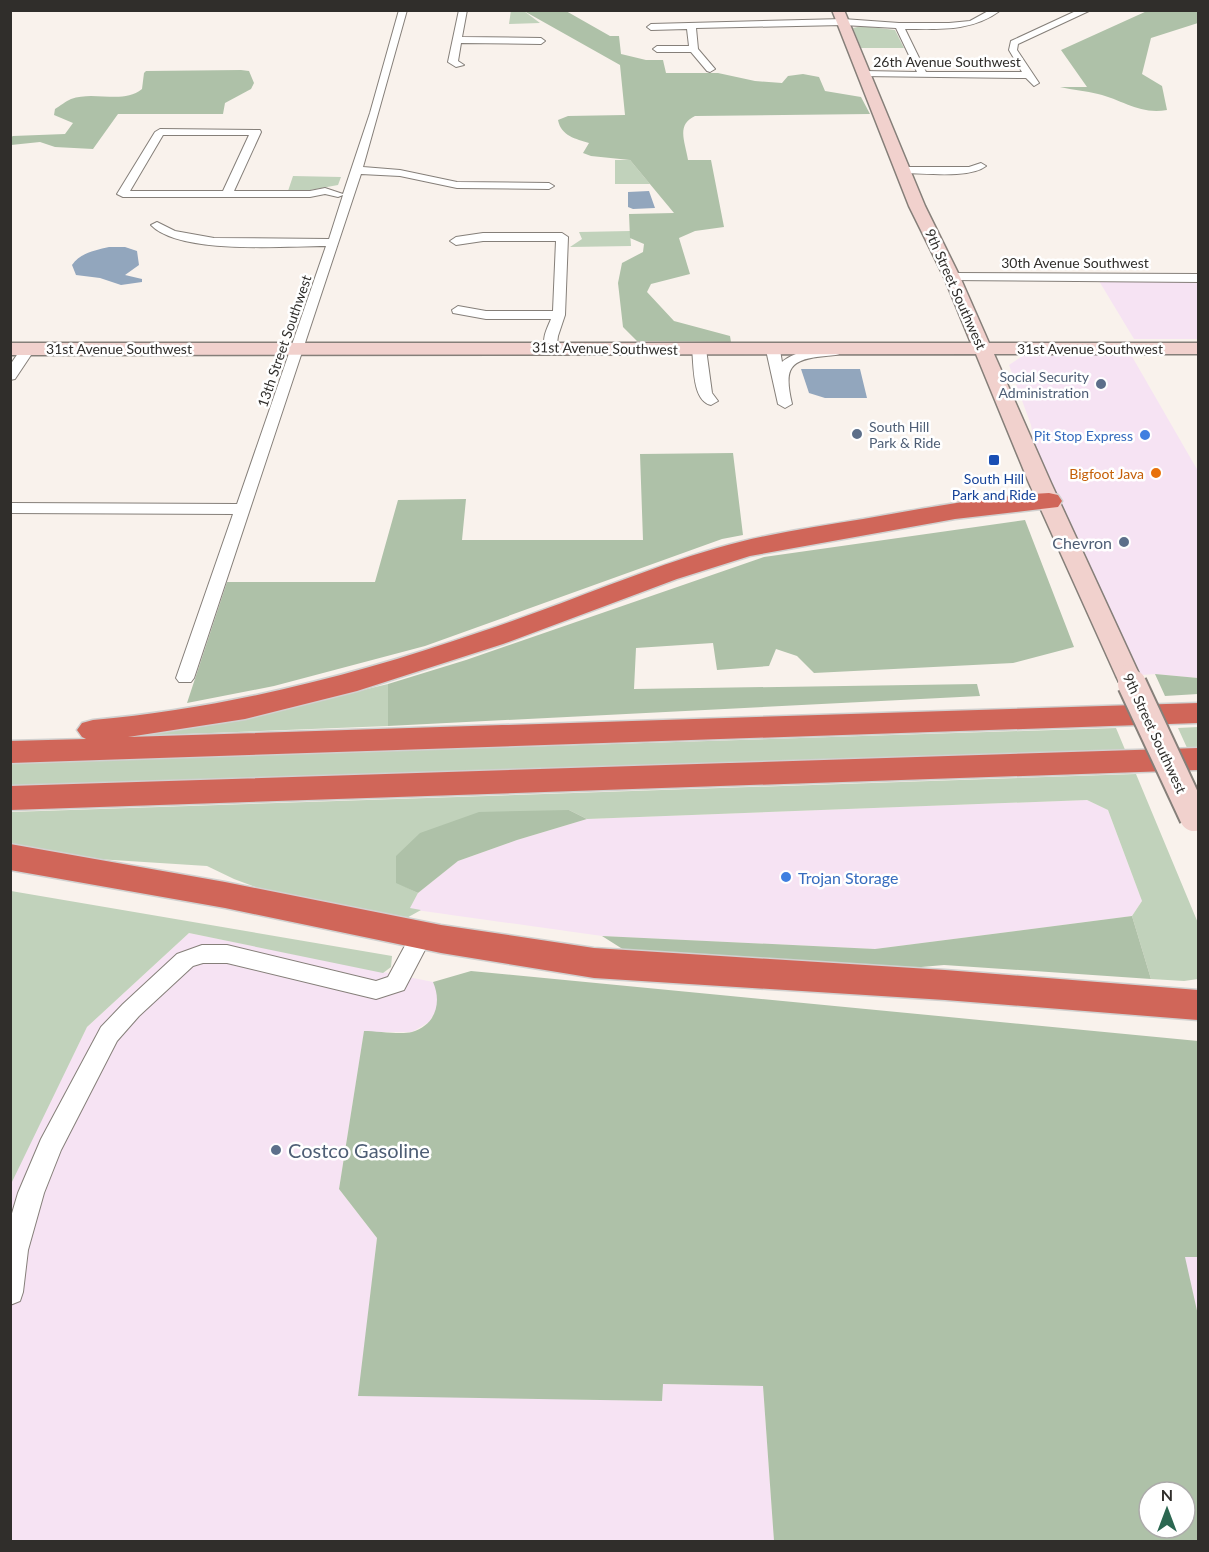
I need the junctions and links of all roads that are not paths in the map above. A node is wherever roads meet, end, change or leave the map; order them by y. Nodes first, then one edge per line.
1 (403, 10) edge
2 (463, 10) edge
3 (997, 10) edge
4 (1087, 10) edge
5 (841, 16) edge
6 (899, 26) junction
7 (651, 27) dead end
8 (691, 27) junction
9 (457, 39) junction
10 (541, 41) dead end
11 (657, 49) dead end
12 (694, 49) junction
13 (459, 65) dead end
14 (710, 69) dead end
15 (864, 74) junction
16 (923, 74) junction
17 (1029, 75) junction
18 (1036, 86) dead end
19 (981, 166) dead end
20 (356, 170) junction
21 (903, 170) junction
22 (549, 186) dead end
23 (227, 194) junction
24 (343, 194) junction
25 (158, 225) dead end
26 (456, 241) dead end
27 (334, 242) junction
28 (952, 277) junction
29 (1198, 278) edge
30 (458, 310) dead end
31 (559, 315) junction
32 (550, 347) junction
33 (298, 348) junction
34 (982, 348) junction
35 (1198, 348) edge
36 (19, 349) edge
37 (699, 349) junction
38 (857, 349) junction
39 (774, 350) junction
40 (10, 376) edge
41 (781, 379) junction
42 (711, 401) dead end
43 (785, 404) dead end
44 (1049, 501) junction
45 (10, 508) edge
46 (242, 509) junction
47 (185, 678) dead end
48 (1198, 713) edge
49 (10, 735) edge
50 (10, 752) edge
51 (1198, 759) edge
52 (10, 798) edge
53 (1196, 823) edge
54 (10, 858) edge
55 (419, 939) junction
56 (1198, 1005) edge
57 (10, 1292) edge

1 - 20 street, 13th Street Southwest
2 - 9 street
3 - 6 street
4 - 17 street
5 - 6 street
5 - 8 street
5 - 15 main road, 9th Street Southwest
6 - 16 street
7 - 8 street
8 - 12 street
9 - 10 street
9 - 13 street
11 - 12 street
12 - 14 street
15 - 16 street, 26th Avenue Southwest
15 - 21 main road, 9th Street Southwest
16 - 17 street, 26th Avenue Southwest
17 - 18 street
19 - 21 street
20 - 22 street
20 - 24 street, 13th Street Southwest
21 - 28 main road, 9th Street Southwest
23 - 23 street
23 - 24 street
24 - 27 street, 13th Street Southwest
25 - 27 street
26 - 31 street
27 - 33 street, 13th Street Southwest
28 - 29 street, 30th Avenue Southwest
28 - 34 main road, 9th Street Southwest
30 - 31 street
31 - 32 street
32 - 33 main road, 31st Avenue Southwest
32 - 37 main road, 31st Avenue Southwest
33 - 36 main road, 31st Avenue Southwest
33 - 46 street, 13th Street Southwest
34 - 35 main road, 31st Avenue Southwest
34 - 38 main road, 31st Avenue Southwest
34 - 44 main road, 9th Street Southwest
36 - 40 street
37 - 39 main road, 31st Avenue Southwest
37 - 42 street
38 - 39 main road, 31st Avenue Southwest
38 - 41 street
39 - 41 street
41 - 43 street
44 - 49 highway
44 - 53 main road, 9th Street Southwest, bridge
45 - 46 street
46 - 47 street, 13th Street Southwest
48 - 50 highway
51 - 52 highway
54 - 55 highway
55 - 56 highway
55 - 57 street

